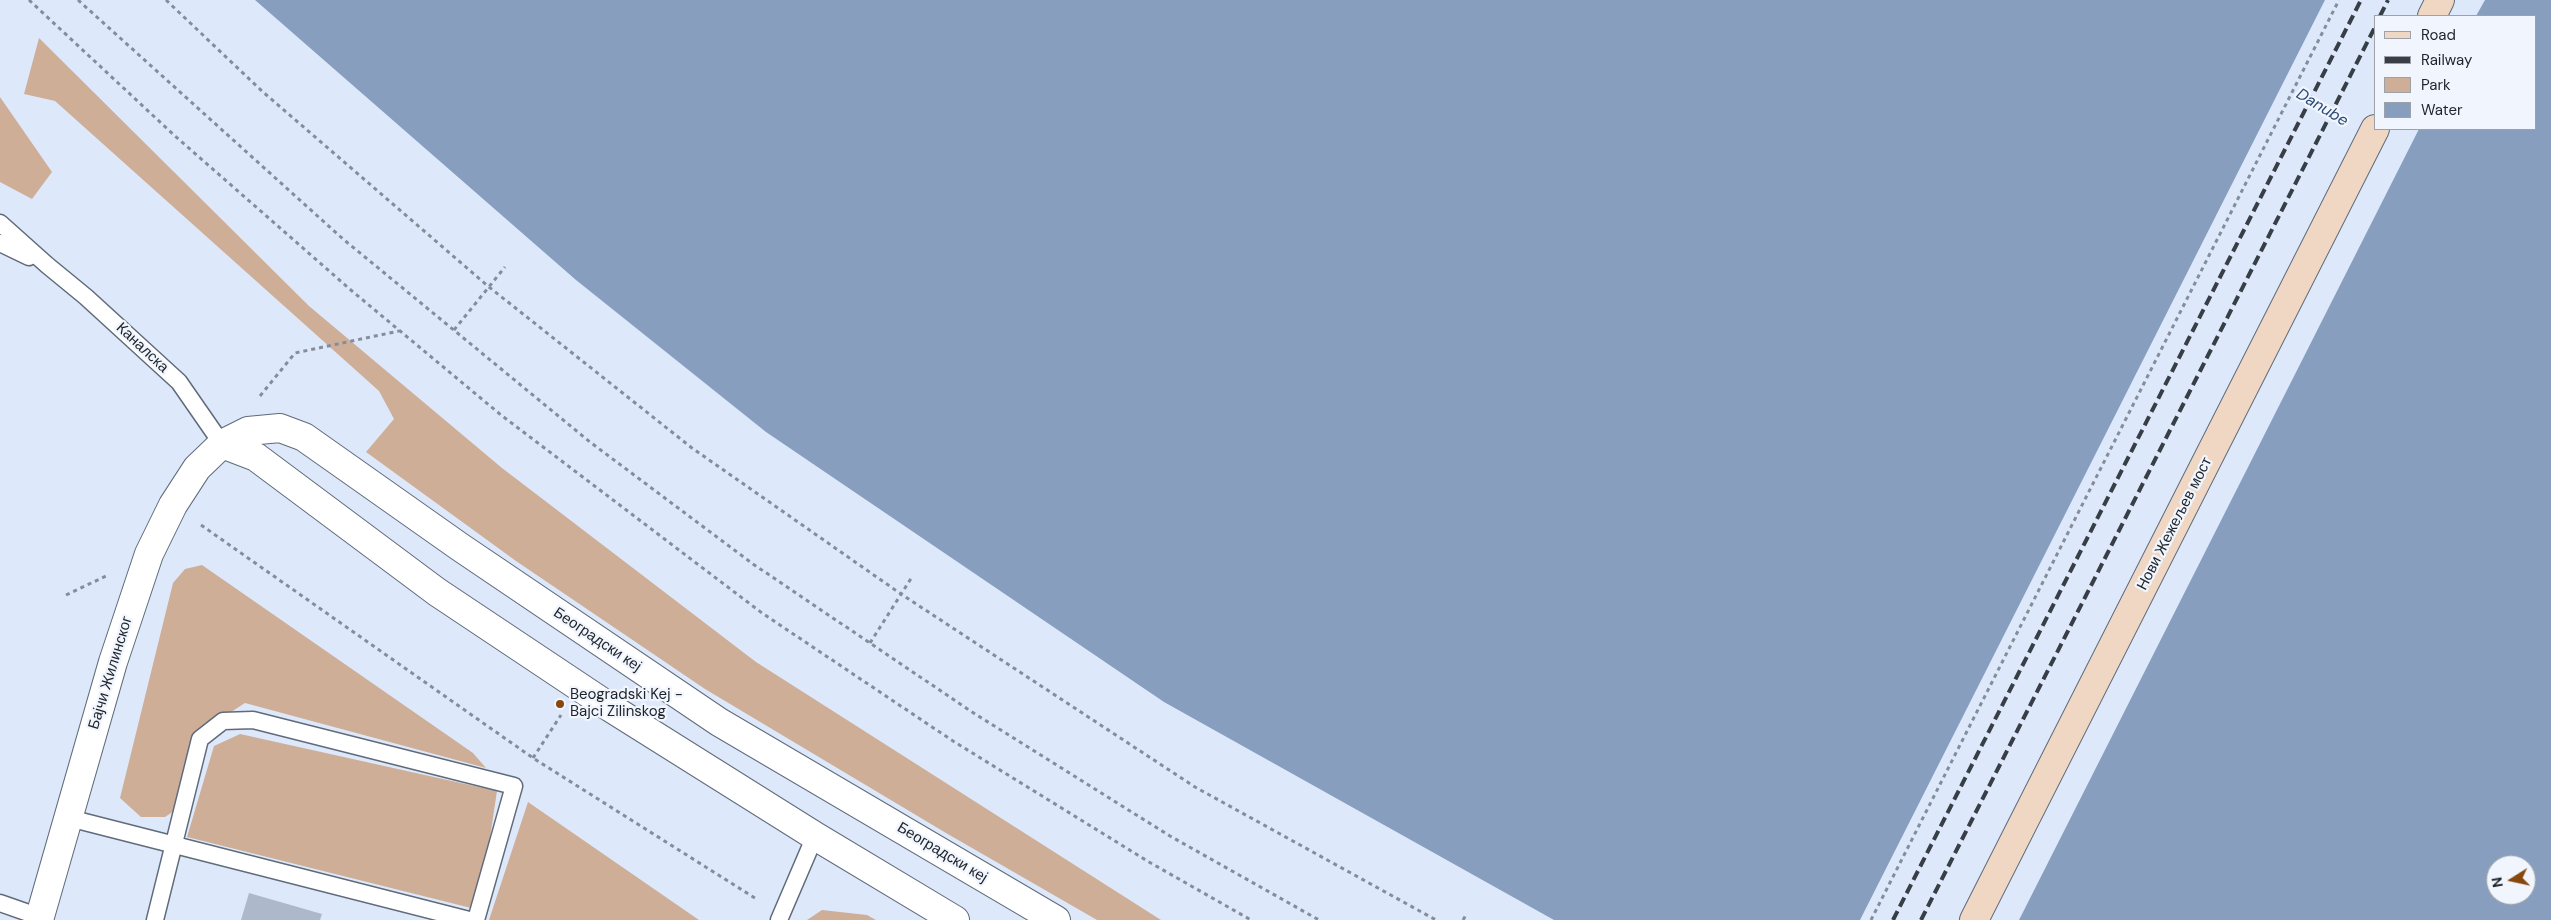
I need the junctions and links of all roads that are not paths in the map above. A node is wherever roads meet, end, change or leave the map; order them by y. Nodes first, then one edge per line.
1 (2440, 0) edge
2 (2432, 15) edge
3 (2374, 130) edge
4 (0, 223) edge
5 (0, 243) edge
6 (47, 266) junction
7 (222, 444) junction
8 (69, 818) junction
9 (815, 836) junction
10 (173, 846) junction
11 (0, 903) edge
12 (780, 917) edge
13 (40, 918) edge
14 (155, 920) edge
15 (469, 920) edge
16 (476, 920) edge
17 (954, 920) edge
18 (1056, 920) edge
19 (1974, 920) edge

1 - 2 main road
3 - 19 main road, Нови Жежељев мост
4 - 6 lane, Каналска
5 - 6 lane, Каналска
6 - 7 lane, Каналска
7 - 8 street, Бајчи Жилинског
7 - 9 street
7 - 18 street, Београдски кеј
8 - 10 lane
8 - 13 street, Бајчи Жилинског
9 - 12 lane
9 - 17 street
10 - 14 lane
10 - 15 lane
10 - 16 lane
11 - 13 lane

